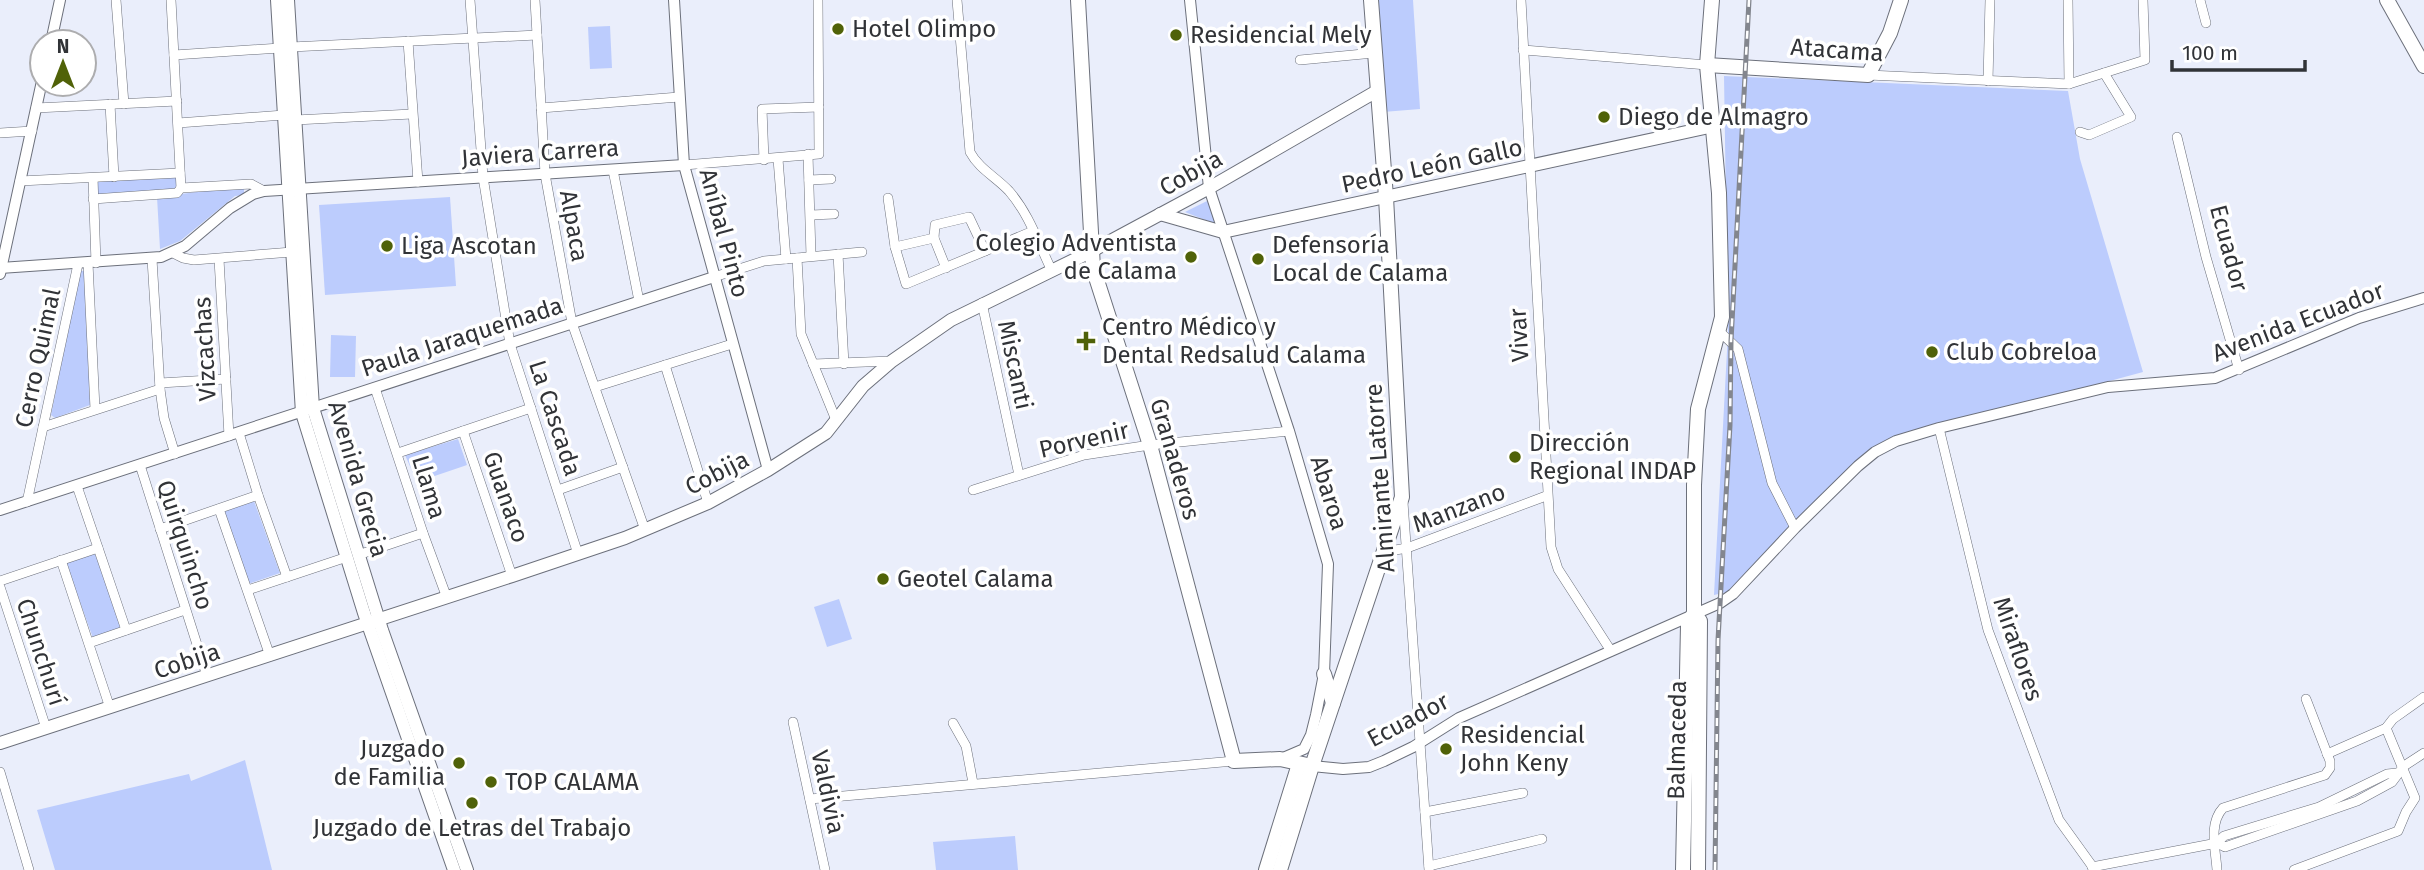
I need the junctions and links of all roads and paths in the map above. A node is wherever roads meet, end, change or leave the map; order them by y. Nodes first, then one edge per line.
1 (60, 0) edge
2 (116, 0) edge
3 (171, 0) edge
4 (277, 0) edge
5 (288, 0) edge
6 (470, 0) edge
7 (536, 0) edge
8 (674, 0) edge
9 (818, 0) edge
10 (957, 0) edge
11 (1078, 0) edge
12 (1191, 0) edge
13 (1371, 0) edge
14 (1521, 0) edge
15 (1712, 0) edge
16 (1721, 0) edge
17 (1901, 0) edge
18 (1990, 0) edge
19 (2068, 0) edge
20 (2143, 0) edge
21 (2200, 0) edge
22 (2387, 0) edge
23 (2206, 23) dead end
24 (54, 28) edge
25 (537, 35) junction
26 (473, 37) junction
27 (408, 41) junction
28 (285, 48) junction
29 (1523, 50) junction
30 (1374, 53) junction
31 (174, 55) junction
32 (1300, 60) dead end
33 (1712, 66) junction
34 (2424, 66) edge
35 (2104, 73) junction
36 (1868, 75) junction
37 (1988, 81) junction
38 (2069, 84) junction
39 (1377, 91) junction
40 (679, 97) junction
41 (38, 98) edge
42 (177, 101) junction
43 (110, 104) junction
44 (124, 104) junction
45 (819, 107) junction
46 (36, 108) junction
47 (541, 108) junction
48 (412, 114) junction
49 (289, 117) junction
50 (178, 123) junction
51 (1714, 126) junction
52 (32, 131) junction
53 (2080, 132) dead end
54 (0, 133) edge
55 (2177, 137) dead end
56 (808, 154) junction
57 (778, 159) junction
58 (764, 160) junction
59 (684, 165) junction
60 (1529, 166) junction
61 (613, 170) junction
62 (180, 173) junction
63 (545, 174) junction
64 (114, 177) junction
65 (483, 177) junction
66 (93, 178) junction
67 (831, 179) dead end
68 (809, 180) junction
69 (20, 181) junction
70 (418, 182) junction
71 (181, 188) junction
72 (1209, 188) junction
73 (294, 189) junction
74 (264, 191) junction
75 (1386, 197) junction
76 (888, 198) dead end
77 (93, 199) junction
78 (834, 214) dead end
79 (1160, 214) junction
80 (811, 215) junction
81 (1033, 231) junction
82 (1223, 232) junction
83 (934, 239) junction
84 (895, 247) junction
85 (985, 251) junction
86 (292, 252) junction
87 (862, 252) dead end
88 (1090, 252) junction
89 (173, 253) junction
90 (838, 254) junction
91 (811, 256) junction
92 (797, 258) junction
93 (152, 259) junction
94 (219, 259) junction
95 (786, 259) junction
96 (87, 263) junction
97 (946, 268) junction
98 (1051, 269) junction
99 (0, 270) edge
100 (714, 277) junction
101 (2424, 298) edge
102 (639, 301) junction
103 (982, 303) junction
104 (572, 323) junction
105 (1718, 330) junction
106 (510, 344) junction
107 (732, 344) junction
108 (892, 361) junction
109 (813, 364) junction
110 (844, 364) junction
111 (665, 365) junction
112 (2239, 370) junction
113 (226, 379) junction
114 (160, 386) junction
115 (595, 387) junction
116 (375, 388) junction
117 (531, 408) junction
118 (95, 409) junction
119 (307, 411) junction
120 (836, 421) junction
121 (43, 427) junction
122 (1939, 428) junction
123 (463, 431) junction
124 (1289, 431) junction
125 (234, 435) junction
126 (1150, 445) junction
127 (398, 453) junction
128 (175, 454) junction
129 (139, 465) junction
130 (623, 467) junction
131 (768, 470) junction
132 (1020, 475) junction
133 (77, 486) junction
134 (558, 490) junction
135 (973, 490) dead end
136 (258, 495) junction
137 (1546, 496) junction
138 (1402, 497) junction
139 (27, 502) junction
140 (708, 503) junction
141 (219, 509) junction
142 (0, 510) edge
143 (1795, 528) junction
144 (160, 529) junction
145 (645, 530) junction
146 (423, 533) junction
147 (98, 548) junction
148 (1407, 548) junction
149 (1384, 552) junction
150 (578, 554) junction
151 (352, 556) junction
152 (61, 560) junction
153 (512, 576) junction
154 (287, 578) junction
155 (0, 581) edge
156 (0, 587) edge
157 (248, 590) junction
158 (447, 598) junction
159 (185, 610) junction
160 (1694, 613) junction
161 (373, 622) junction
162 (126, 631) junction
163 (89, 643) junction
164 (1611, 652) junction
165 (271, 656) junction
166 (1324, 674) junction
167 (207, 676) junction
168 (2424, 697) edge
169 (2306, 699) dead end
170 (1333, 703) junction
171 (110, 708) junction
172 (793, 722) dead end
173 (953, 723) dead end
174 (2386, 727) junction
175 (46, 728) junction
176 (0, 743) edge
177 (1419, 743) junction
178 (2424, 753) edge
179 (2327, 754) junction
180 (1280, 759) junction
181 (1234, 761) junction
182 (1305, 765) junction
183 (2400, 770) junction
184 (0, 772) edge
185 (973, 783) junction
186 (1523, 793) dead end
187 (810, 799) junction
188 (1425, 812) junction
189 (1542, 839) dead end
190 (2215, 844) junction
191 (1429, 868) edge
192 (2094, 868) edge
193 (29, 870) edge
194 (454, 870) edge
195 (467, 870) edge
196 (825, 870) edge
197 (1266, 870) edge
198 (1280, 870) edge
199 (1683, 870) edge
200 (1698, 870) edge
201 (2217, 870) edge
202 (2294, 870) edge

1 - 24 street
2 - 44 street
3 - 31 street
4 - 28 main road, Avenida Grecia
5 - 28 main road, Avenida Grecia
6 - 26 street, La Cascada
7 - 25 street, Alpaca
8 - 40 street, Aníbal Pinto
9 - 45 street
10 - 81 street
11 - 88 main road, Granaderos
12 - 72 street, Abaroa
13 - 30 main road, Almirante Latorre
14 - 29 street, Vivar
15 - 33 main road, Balmaceda
16 - 33 main road, Balmaceda
17 - 36 main road
18 - 37 street
19 - 38 street
20 - 35 street, Atacama
21 - 23 street
22 - 34 main road
25 - 26 street
25 - 47 street, Alpaca
26 - 27 street
26 - 65 street, La Cascada
27 - 28 street
27 - 48 street
28 - 31 street
28 - 49 main road, Avenida Grecia
29 - 33 street, Atacama
29 - 60 street, Vivar
30 - 32 street
30 - 39 main road, Almirante Latorre
31 - 42 street
33 - 36 main road, Atacama
33 - 51 main road, Balmaceda
35 - 38 street, Atacama
35 - 53 street
36 - 37 street, Atacama
37 - 38 street, Atacama
39 - 72 main road, Cobija
39 - 75 main road, Almirante Latorre
40 - 47 street
40 - 59 street, Aníbal Pinto
41 - 46 street
42 - 44 street
42 - 50 street
43 - 44 street
43 - 46 street
43 - 64 street
45 - 56 street, Javiera Carrera
45 - 58 street
46 - 52 street
47 - 63 street, Alpaca
48 - 49 street
48 - 70 street
49 - 50 street
49 - 73 main road, Avenida Grecia
50 - 62 street
51 - 60 main road, Pedro León Gallo
51 - 105 main road, Balmaceda
52 - 54 street
52 - 69 street
55 - 112 street, Ecuador
56 - 57 street, Javiera Carrera
56 - 68 street
57 - 58 street, Javiera Carrera
57 - 95 street
58 - 59 street, Javiera Carrera
59 - 61 street, Javiera Carrera
59 - 100 street, Aníbal Pinto
60 - 75 main road, Pedro León Gallo
60 - 137 street, Vivar
61 - 63 street, Javiera Carrera
61 - 102 street
62 - 64 street
62 - 71 street
63 - 65 street, Javiera Carrera
63 - 104 street, Alpaca
64 - 66 street
65 - 70 street, Javiera Carrera
65 - 106 street, La Cascada
66 - 69 street
66 - 77 street, Cerro Quimal
67 - 68 street
68 - 80 street
69 - 99 street
70 - 73 street, Javiera Carrera
71 - 74 street, Javiera Carrera
71 - 77 street, Javiera Carrera
72 - 79 main road, Cobija
72 - 82 street, Abaroa
73 - 74 street, Javiera Carrera
73 - 86 main road, Avenida Grecia
73 - 119 main road, Avenida Grecia
74 - 89 street, Javiera Carrera
75 - 82 main road, Pedro León Gallo
75 - 138 main road, Almirante Latorre
76 - 84 street
77 - 96 street, Cerro Quimal
78 - 80 street
79 - 82 main road, Pedro León Gallo
79 - 88 main road, Cobija
80 - 91 street
81 - 85 street
81 - 98 street
82 - 124 street, Abaroa
83 - 84 street
83 - 85 street
83 - 97 street
84 - 97 street
85 - 97 street
86 - 94 street, Javiera Carrera
86 - 119 main road, Avenida Grecia
87 - 90 street, Paula Jaraquemada
88 - 98 main road, Cobija
88 - 126 main road, Granaderos
89 - 93 street, Javiera Carrera
89 - 94 street, Javiera Carrera
90 - 91 street, Paula Jaraquemada
90 - 110 street
91 - 92 street, Paula Jaraquemada
92 - 95 street, Paula Jaraquemada
92 - 109 street
93 - 96 street, Javiera Carrera
93 - 114 street, Quirquincho
94 - 113 street, Vizcachas
95 - 100 street, Paula Jaraquemada
96 - 99 street, Javiera Carrera
96 - 118 street, Cerro Quimal
96 - 121 street, Cerro Quimal
98 - 103 main road, Cobija
100 - 102 street, Paula Jaraquemada
100 - 107 street, Aníbal Pinto
101 - 112 street, Avenida Ecuador
102 - 104 street, Paula Jaraquemada
103 - 108 main road, Cobija
103 - 132 street, Miscanti
104 - 106 street, Paula Jaraquemada
104 - 115 street, Alpaca
105 - 143 street
105 - 160 main road, Balmaceda
106 - 116 street, Paula Jaraquemada
106 - 117 street, La Cascada
107 - 111 street
107 - 131 street, Aníbal Pinto
108 - 110 street
108 - 120 main road, Cobija
109 - 110 street
109 - 120 street
111 - 115 street
111 - 140 street
112 - 122 street, Avenida Ecuador
113 - 114 street
113 - 125 street, Vizcachas
114 - 118 street
114 - 128 street, Quirquincho
115 - 130 street, Alpaca
116 - 119 street, Paula Jaraquemada
116 - 127 street, Llama
117 - 123 street
117 - 134 street, La Cascada
118 - 121 street
119 - 125 street, Paula Jaraquemada
119 - 151 main road, Avenida Grecia
120 - 131 main road, Cobija
121 - 139 street, Cerro Quimal
122 - 143 street, Ecuador
122 - 192 street, Miraflores
123 - 127 street
123 - 153 street, Guanaco
124 - 126 street, Porvenir
124 - 166 street, Abaroa
125 - 128 street, Paula Jaraquemada
125 - 136 street, Vizcachas
126 - 132 street, Porvenir
126 - 181 main road, Granaderos
127 - 146 street, Llama
128 - 129 street, Paula Jaraquemada
129 - 133 street, Paula Jaraquemada
129 - 144 street, Quirquincho
130 - 134 street
130 - 145 street, Alpaca
131 - 140 main road, Cobija
132 - 135 street, Porvenir
133 - 139 street, Paula Jaraquemada
133 - 147 street
134 - 150 street, La Cascada
136 - 141 street
136 - 154 street, Vizcachas
137 - 148 street, Manzano
137 - 164 street, Vivar
138 - 148 street, Almirante Latorre
138 - 149 main road
139 - 142 street, Paula Jaraquemada
140 - 145 main road, Cobija
141 - 144 street
141 - 157 street
143 - 160 street, Ecuador
144 - 159 street, Quirquincho
145 - 150 main road, Cobija
146 - 151 street
146 - 158 street, Llama
147 - 152 street
147 - 162 street
148 - 149 street, Manzano
148 - 177 street, Almirante Latorre
149 - 170 main road
150 - 153 main road, Cobija
151 - 154 street
151 - 161 main road, Avenida Grecia
152 - 155 street
152 - 163 street
153 - 158 main road, Cobija
154 - 157 street
156 - 175 street, Chunchurí
157 - 165 street
158 - 161 main road, Cobija
159 - 162 street
159 - 167 street, Quirquincho
160 - 164 street, Ecuador
160 - 199 main road, Balmaceda
160 - 200 main road, Balmaceda
161 - 165 main road, Cobija
161 - 194 main road, Avenida Grecia
161 - 195 main road, Avenida Grecia
162 - 163 street
163 - 171 street
164 - 177 street, Ecuador
165 - 167 main road, Cobija
166 - 170 main road
166 - 180 street, Abaroa
167 - 171 main road, Cobija
168 - 174 street
169 - 179 street
170 - 182 main road
171 - 175 main road, Cobija
172 - 187 street, Valdivia
173 - 185 street
174 - 179 street
174 - 183 street
175 - 176 main road, Cobija
177 - 182 street, Ecuador
177 - 188 street, Almirante Latorre
178 - 183 street
179 - 190 street
180 - 181 main road, Ecuador
180 - 182 main road, Ecuador
181 - 185 street, Ecuador
182 - 197 main road
182 - 198 main road
183 - 190 street
183 - 202 street
184 - 193 street
185 - 187 street, Ecuador
186 - 188 street
187 - 196 street, Valdivia
188 - 191 street, Almirante Latorre
189 - 191 street
190 - 192 street
190 - 201 street

